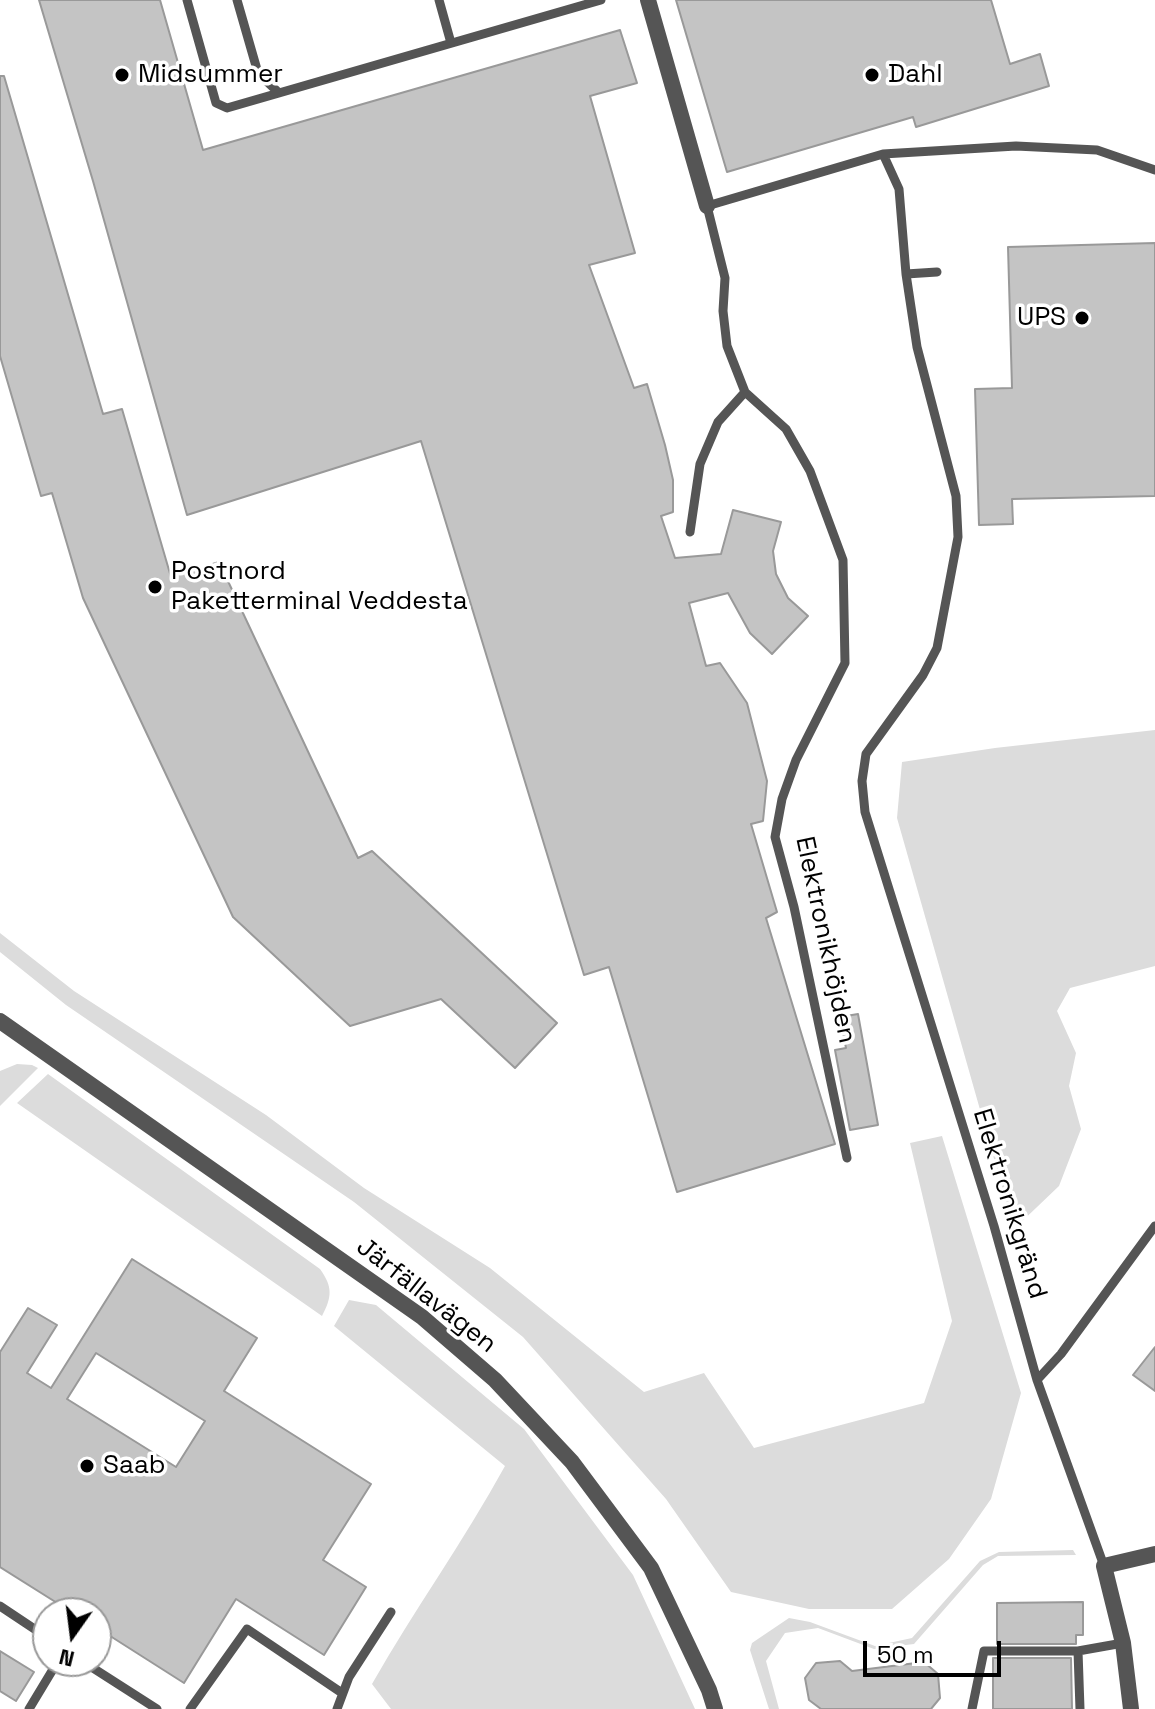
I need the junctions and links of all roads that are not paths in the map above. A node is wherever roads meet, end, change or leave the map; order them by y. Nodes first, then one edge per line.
1 (187, 0) edge
2 (237, 0) edge
3 (439, 0) edge
4 (601, 0) edge
5 (648, 0) edge
6 (451, 43) junction
7 (279, 93) junction
8 (883, 154) junction
9 (1155, 170) edge
10 (707, 206) junction
11 (937, 272) dead end
12 (906, 274) junction
13 (745, 392) junction
14 (690, 532) dead end
15 (2, 1027) edge
16 (847, 1158) dead end
17 (1155, 1226) edge
18 (1037, 1380) junction
19 (1155, 1554) edge
20 (1104, 1566) junction
21 (0, 1606) edge
22 (391, 1612) dead end
23 (32, 1627) edge
24 (1123, 1643) junction
25 (1078, 1651) junction
26 (48, 1677) edge
27 (107, 1677) edge
28 (342, 1693) junction
29 (29, 1709) edge
30 (157, 1709) edge
31 (190, 1709) edge
32 (337, 1709) edge
33 (715, 1709) edge
34 (972, 1709) edge
35 (1080, 1709) edge
36 (1131, 1709) edge

1 - 7 lane
2 - 7 lane
3 - 6 lane
4 - 6 lane
5 - 10 street, Elektronikhöjden
6 - 7 lane
8 - 9 lane
8 - 10 lane
8 - 12 lane
10 - 13 lane, Elektronikhöjden
11 - 12 lane
12 - 18 lane, Elektronikgränd
13 - 14 lane
13 - 16 lane, Elektronikhöjden
15 - 33 street, Järfällavägen
17 - 18 lane
18 - 20 lane, Elektronikgränd
19 - 20 street
20 - 24 street
21 - 23 lane
22 - 28 lane
24 - 25 lane
24 - 36 street
25 - 34 lane
25 - 35 lane
26 - 29 lane
27 - 30 lane
28 - 31 lane
28 - 32 lane

